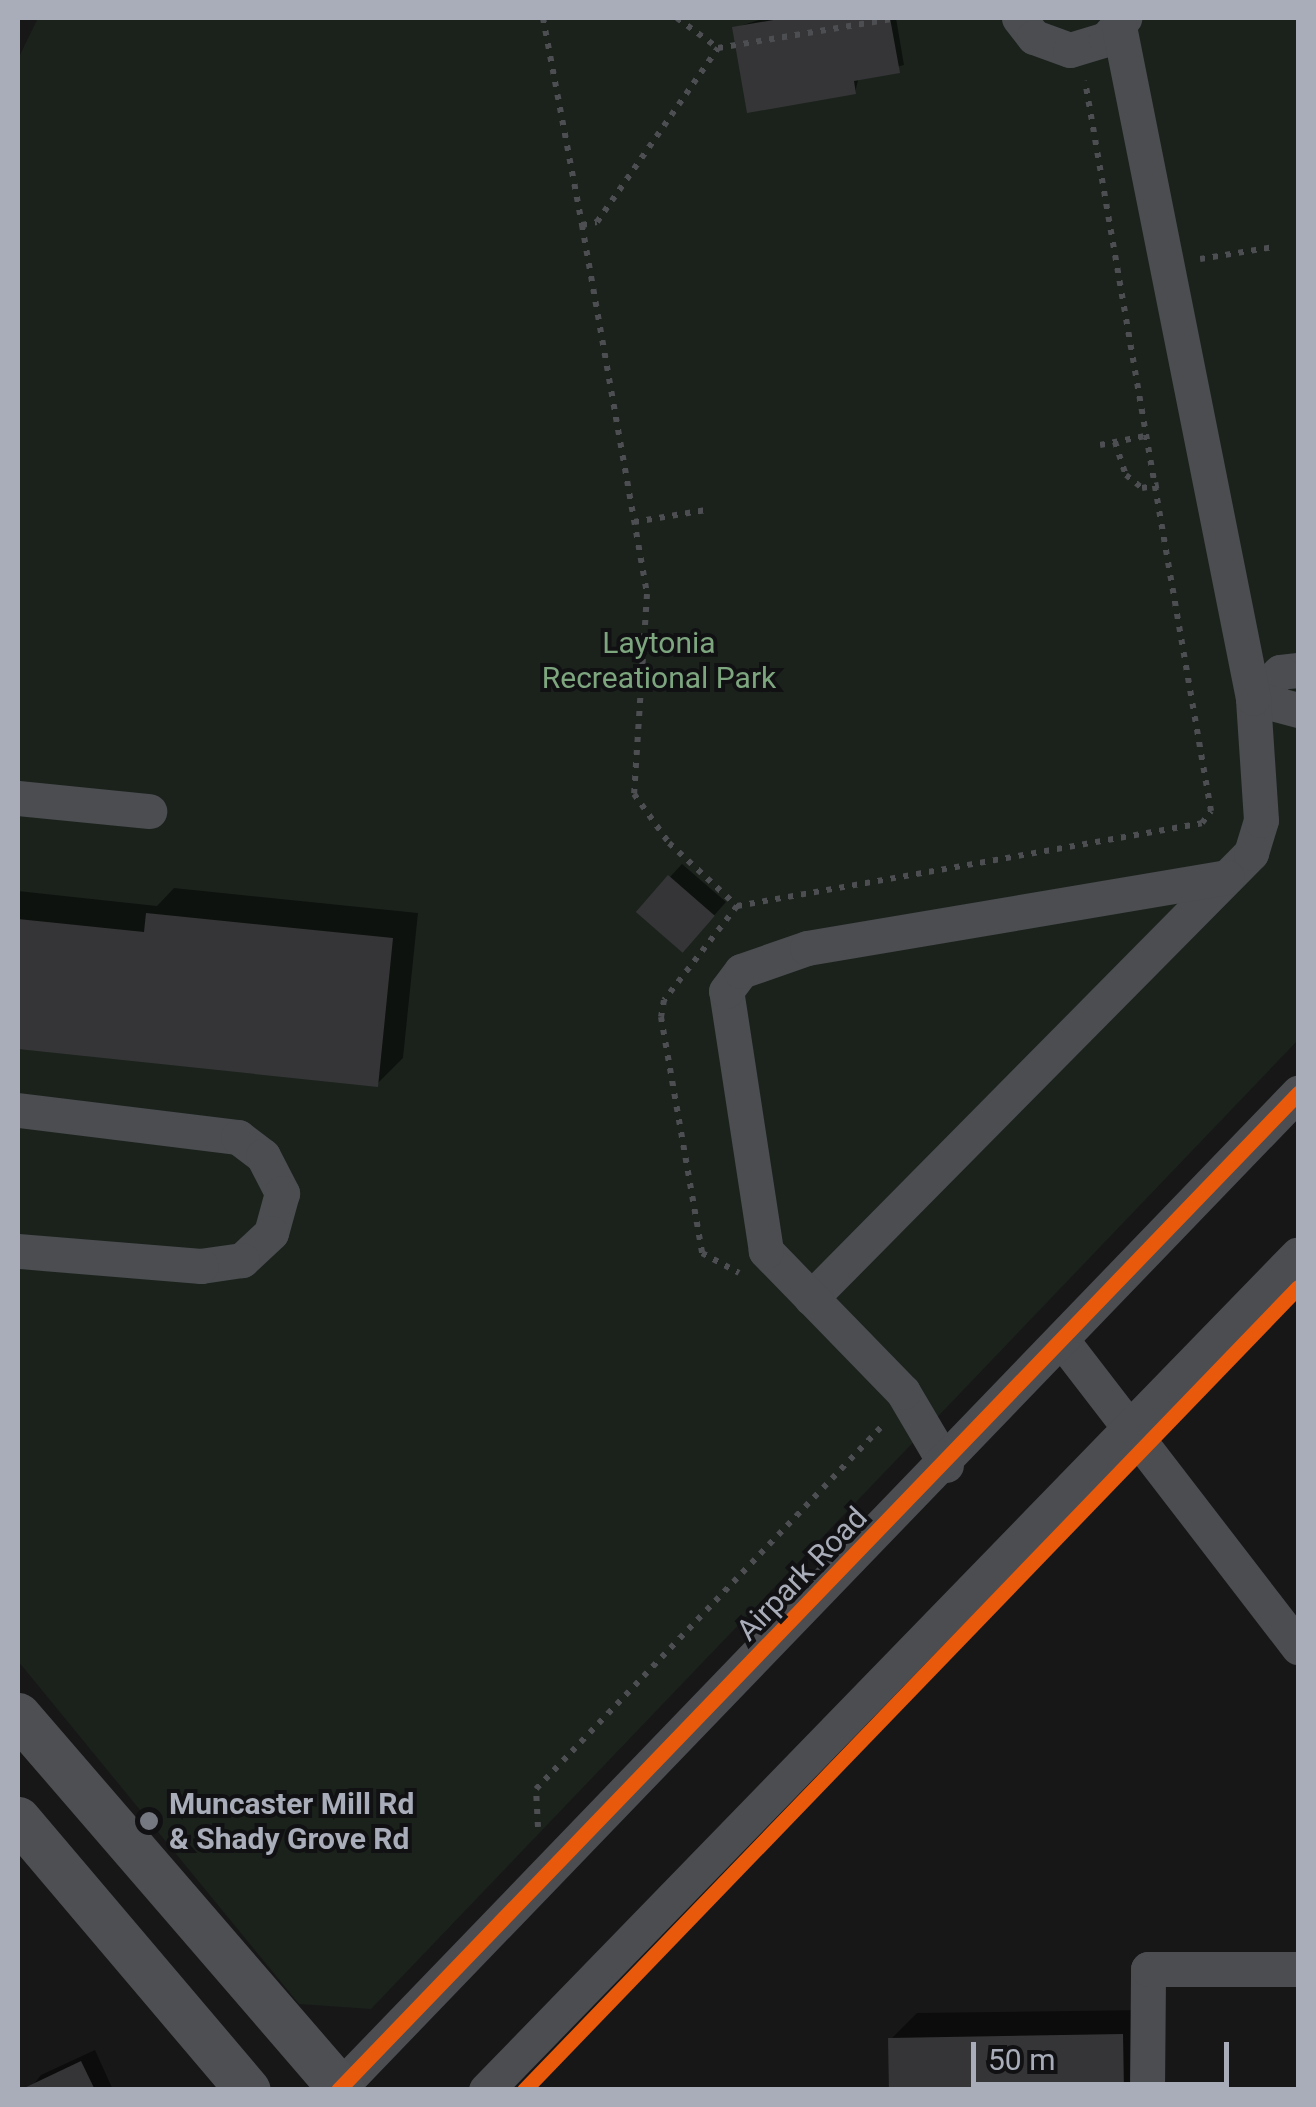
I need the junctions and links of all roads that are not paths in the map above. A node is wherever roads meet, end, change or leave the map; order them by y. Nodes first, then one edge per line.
1 (1019, 18) edge
2 (1122, 22) edge
3 (1298, 670) edge
4 (1253, 698) junction
5 (1298, 710) edge
6 (18, 798) edge
7 (149, 810) dead end
8 (1228, 877) junction
9 (1298, 1093) edge
10 (18, 1110) edge
11 (18, 1250) edge
12 (1298, 1254) edge
13 (812, 1298) junction
14 (1064, 1342) junction
15 (1132, 1427) junction
16 (946, 1464) junction
17 (1298, 1647) edge
18 (18, 1715) edge
19 (18, 1820) edge
20 (1298, 1969) edge
21 (340, 2089) edge
22 (248, 2090) edge
23 (486, 2090) edge
24 (1147, 2090) edge

1 - 2 street
2 - 4 street
3 - 4 street
4 - 5 street
4 - 8 street
6 - 7 street
8 - 13 street
8 - 13 street
9 - 14 street, Airpark Road
10 - 11 street
12 - 15 street
13 - 16 street
14 - 15 street
14 - 16 street, Airpark Road
15 - 17 street
15 - 23 street
16 - 21 street, Airpark Road
18 - 21 main road
19 - 22 main road
20 - 24 street

